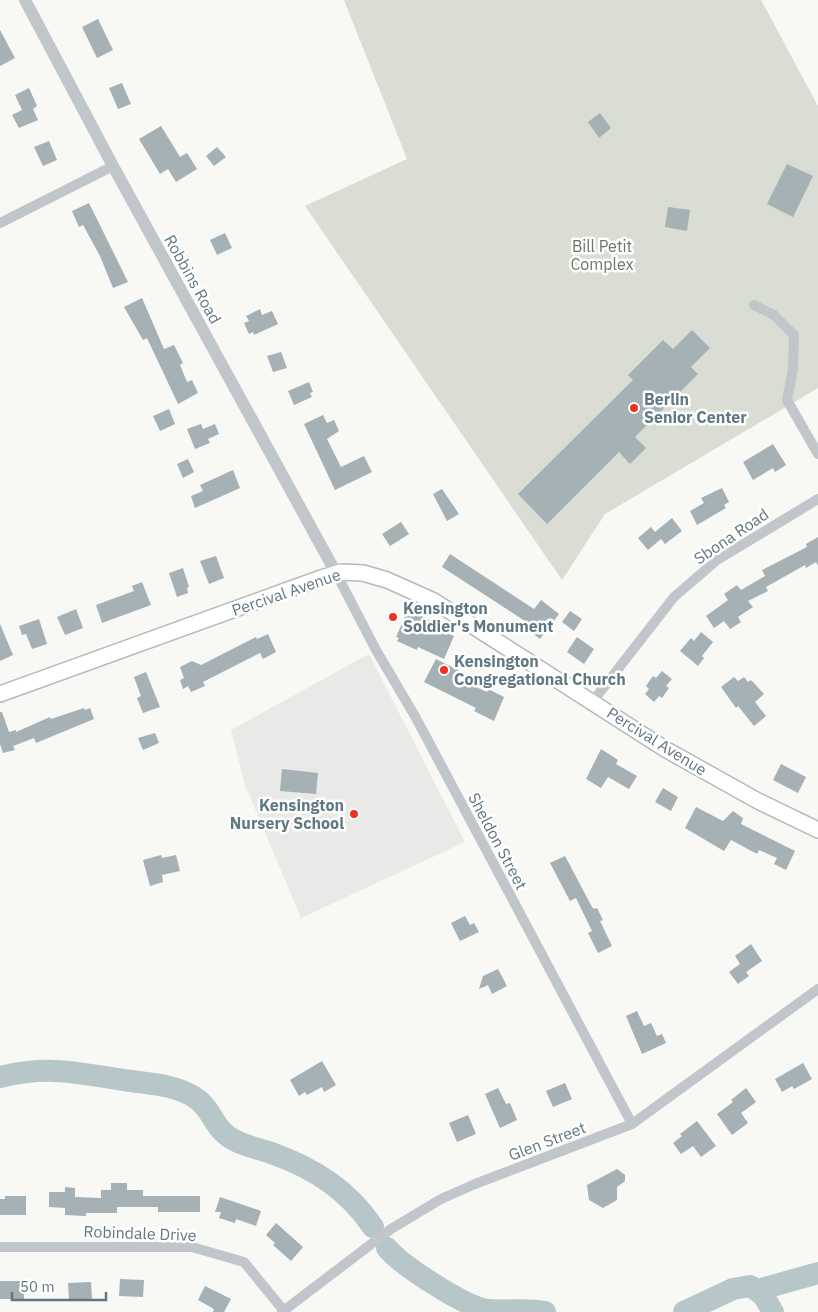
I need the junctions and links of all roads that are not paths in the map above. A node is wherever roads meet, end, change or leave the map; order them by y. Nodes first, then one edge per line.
1 (25, 0) edge
2 (113, 166) junction
3 (0, 223) edge
4 (754, 305) dead end
5 (818, 454) edge
6 (818, 499) edge
7 (336, 573) junction
8 (0, 694) edge
9 (594, 701) junction
10 (818, 830) edge
11 (818, 989) edge
12 (632, 1124) junction
13 (0, 1247) edge
14 (283, 1311) edge

1 - 2 street, Robbins Road
2 - 3 street
2 - 7 street, Robbins Road
4 - 5 street
6 - 9 street, Sbona Road
7 - 8 main road, Percival Avenue
7 - 9 main road, Percival Avenue
7 - 12 street, Sheldon Street
9 - 10 main road, Percival Avenue
11 - 12 street, Glen Street
12 - 14 street, Glen Street
13 - 14 street, Robindale Drive

